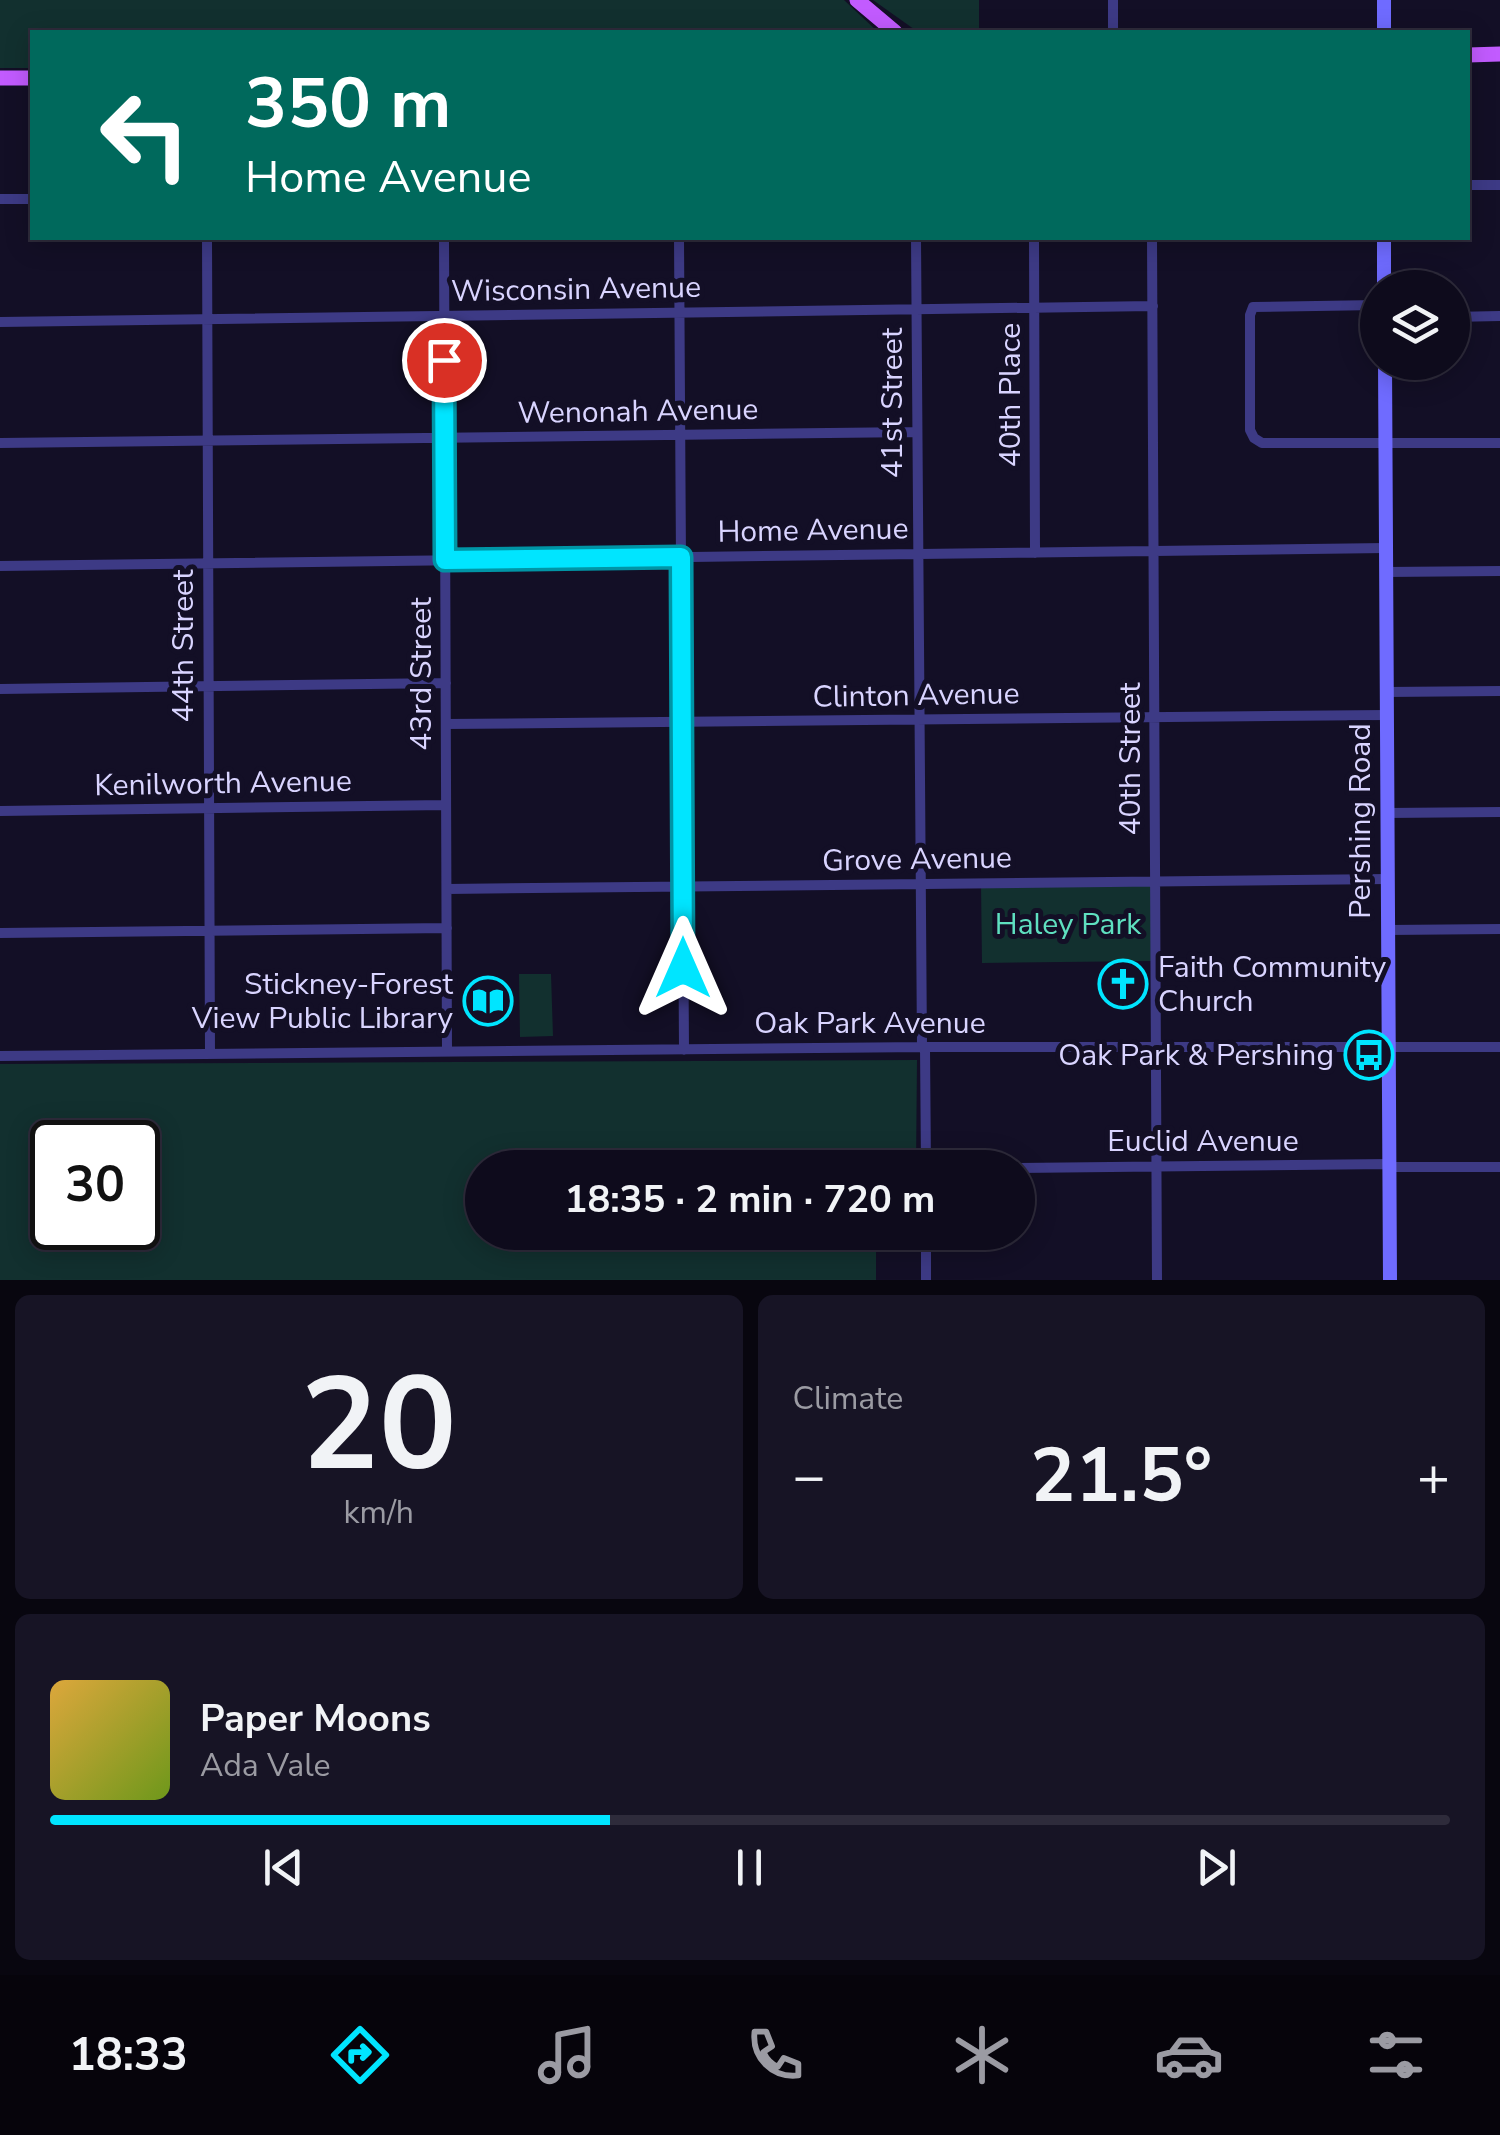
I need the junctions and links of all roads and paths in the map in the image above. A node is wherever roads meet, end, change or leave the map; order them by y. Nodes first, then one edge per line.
1 (858, 0) edge
2 (1113, 0) edge
3 (1384, 0) edge
4 (890, 30) edge
5 (1113, 30) edge
6 (1384, 30) edge
7 (1470, 54) edge
8 (1500, 54) edge
9 (0, 78) edge
10 (30, 78) edge
11 (1500, 184) edge
12 (1470, 185) edge
13 (0, 199) edge
14 (30, 199) edge
15 (206, 240) edge
16 (444, 240) edge
17 (680, 240) edge
18 (916, 240) edge
19 (1034, 240) edge
20 (1152, 240) edge
21 (1384, 240) edge
22 (1384, 270) edge
23 (1360, 305) edge
24 (1152, 306) junction
25 (1034, 307) junction
26 (916, 309) junction
27 (680, 312) junction
28 (444, 316) junction
29 (1500, 316) edge
30 (1470, 317) edge
31 (207, 319) junction
32 (0, 322) edge
33 (1385, 380) edge
34 (917, 432) junction
35 (680, 435) junction
36 (445, 438) junction
37 (208, 441) junction
38 (1500, 442) edge
39 (0, 443) edge
40 (1385, 443) junction
41 (1386, 548) junction
42 (1154, 551) junction
43 (1035, 553) junction
44 (918, 554) junction
45 (681, 557) junction
46 (445, 560) junction
47 (208, 563) junction
48 (0, 566) edge
49 (1500, 570) edge
50 (1386, 572) junction
51 (446, 684) junction
52 (208, 686) junction
53 (0, 688) edge
54 (1500, 691) edge
55 (1386, 692) junction
56 (1387, 714) junction
57 (1154, 717) junction
58 (919, 720) junction
59 (682, 722) junction
60 (446, 724) junction
61 (446, 806) junction
62 (209, 808) junction
63 (0, 810) edge
64 (1500, 812) edge
65 (1387, 813) junction
66 (1388, 879) junction
67 (1155, 882) junction
68 (920, 884) junction
69 (683, 886) junction
70 (446, 889) junction
71 (446, 928) junction
72 (1500, 929) edge
73 (1388, 930) junction
74 (0, 932) edge
75 (210, 932) junction
76 (1156, 1047) junction
77 (1388, 1047) junction
78 (1500, 1047) edge
79 (923, 1048) junction
80 (684, 1050) junction
81 (447, 1051) junction
82 (210, 1054) junction
83 (0, 1056) edge
84 (926, 1150) edge
85 (1156, 1166) junction
86 (1389, 1166) junction
87 (1500, 1166) edge
88 (1035, 1168) edge
89 (926, 1250) edge
90 (926, 1280) edge
91 (1157, 1280) edge
92 (1390, 1280) edge

1 - 4 main road
2 - 5 street
3 - 6 main road
7 - 8 main road
9 - 10 main road
11 - 12 street
13 - 14 street
15 - 31 street, 44th Street
16 - 28 street, 43rd Street
17 - 27 street
18 - 26 street, 41st Street
19 - 25 street, 40th Place
20 - 24 street, 40th Street
21 - 22 main road
23 - 40 street
24 - 25 street, Wisconsin Avenue
24 - 42 street, 40th Street
25 - 26 street, Wisconsin Avenue
25 - 43 street, 40th Place
26 - 27 street, Wisconsin Avenue
26 - 34 street, 41st Street
27 - 28 street, Wisconsin Avenue
27 - 35 street
28 - 31 street, Wisconsin Avenue
28 - 36 street, 43rd Street
29 - 30 street
31 - 32 street, Wisconsin Avenue
31 - 37 street, 44th Street
33 - 40 main road, Pershing Road
34 - 35 street, Wenonah Avenue
34 - 44 street, 41st Street
35 - 36 street, Wenonah Avenue
35 - 45 street
36 - 37 street, Wenonah Avenue
36 - 46 street, 43rd Street
37 - 39 street, Wenonah Avenue
37 - 47 street, 44th Street
38 - 40 street
40 - 41 main road, Pershing Road
41 - 42 street, Home Avenue
41 - 50 main road, Pershing Road
42 - 43 street, Home Avenue
42 - 57 street, 40th Street
43 - 44 street, Home Avenue
44 - 45 street, Home Avenue
44 - 58 street, 41st Street
45 - 46 street, Home Avenue
45 - 59 street
46 - 47 street, Home Avenue
46 - 51 street, 43rd Street
47 - 48 street, Home Avenue
47 - 52 street, 44th Street
49 - 50 street
50 - 55 main road, Pershing Road
51 - 52 street
51 - 60 street, 43rd Street
52 - 53 street
52 - 62 street, 44th Street
54 - 55 street
55 - 56 main road, Pershing Road
56 - 57 street, Clinton Avenue
56 - 65 main road, Pershing Road
57 - 58 street, Clinton Avenue
57 - 67 street, 40th Street
58 - 59 street, Clinton Avenue
58 - 68 street, 41st Street
59 - 60 street, Clinton Avenue
59 - 69 street
60 - 61 street, 43rd Street
61 - 62 street, Kenilworth Avenue
61 - 70 street, 43rd Street
62 - 63 street, Kenilworth Avenue
62 - 75 street, 44th Street
64 - 65 street
65 - 66 main road, Pershing Road
66 - 67 street, Grove Avenue
66 - 73 main road, Pershing Road
67 - 68 street, Grove Avenue
67 - 76 street, 40th Street
68 - 69 street, Grove Avenue
68 - 79 street, 41st Street
69 - 70 street, Grove Avenue
69 - 80 street
70 - 71 street, 43rd Street
71 - 75 street
71 - 81 street, 43rd Street
72 - 73 street
73 - 77 main road, Pershing Road
74 - 75 street
75 - 82 street, 44th Street
76 - 77 street, Oak Park Avenue
76 - 79 street, Oak Park Avenue
76 - 85 street, 40th Street
77 - 78 street, Oak Park Avenue
77 - 86 main road, Pershing Road
79 - 80 street, Oak Park Avenue
79 - 84 street, 41st Street
80 - 81 street, Oak Park Avenue
81 - 82 street, Oak Park Avenue
82 - 83 street, Oak Park Avenue
85 - 86 street, Euclid Avenue
85 - 88 street, Euclid Avenue
85 - 91 street, 40th Street
86 - 87 street, Euclid Avenue
86 - 92 main road, Pershing Road
89 - 90 street

